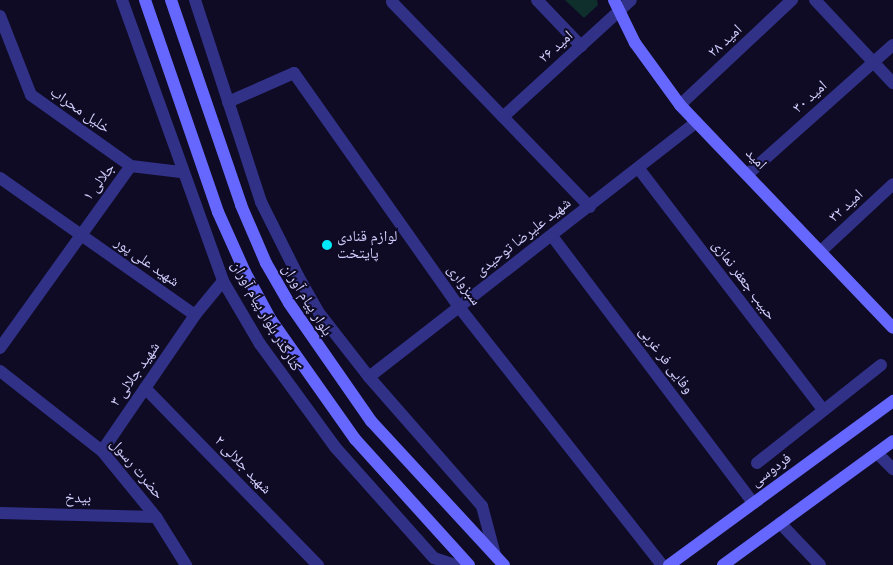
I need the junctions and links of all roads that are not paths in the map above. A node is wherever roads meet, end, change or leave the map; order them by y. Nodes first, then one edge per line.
1 (122, 0) edge
2 (145, 0) edge
3 (172, 0) edge
4 (195, 0) edge
5 (537, 0) edge
6 (614, 0) edge
7 (630, 0) edge
8 (792, 0) edge
9 (815, 0) edge
10 (392, 2) dead end
11 (618, 12) junction
12 (0, 16) edge
13 (893, 45) edge
14 (581, 46) junction
15 (873, 62) junction
16 (893, 83) edge
17 (228, 102) junction
18 (680, 105) junction
19 (503, 117) junction
20 (697, 122) junction
21 (131, 166) junction
22 (639, 169) junction
23 (181, 172) junction
24 (748, 174) junction
25 (0, 178) edge
26 (893, 184) edge
27 (590, 207) junction
28 (80, 234) junction
29 (552, 236) junction
30 (821, 252) junction
31 (223, 281) junction
32 (459, 307) junction
33 (195, 315) junction
34 (893, 328) edge
35 (0, 348) edge
36 (881, 365) dead end
37 (0, 371) edge
38 (369, 377) junction
39 (145, 388) junction
40 (893, 401) edge
41 (823, 410) junction
42 (893, 440) edge
43 (102, 451) junction
44 (877, 452) junction
45 (757, 462) dead end
46 (893, 469) edge
47 (753, 504) junction
48 (0, 513) edge
49 (156, 517) junction
50 (780, 523) junction
51 (495, 555) junction
52 (186, 565) edge
53 (318, 565) edge
54 (456, 565) edge
55 (468, 565) edge
56 (504, 565) edge
57 (662, 565) edge
58 (669, 565) edge
59 (723, 565) edge
60 (820, 565) edge

1 - 23 street, کنارگذر بلوار پیام آوران
2 - 55 main road
3 - 51 main road, بلوار پیام آوران
4 - 17 street
5 - 14 street
6 - 11 main road, امید
7 - 11 street, امید ۲۶
8 - 18 street, امید ۲۸
9 - 15 street
10 - 19 street
11 - 14 street, امید ۲۶
11 - 18 main road, امید
12 - 21 street, خلیل محراب
13 - 15 street, امید ۳۰
14 - 19 street, امید ۲۶
15 - 16 street
15 - 24 street, امید ۳۰
17 - 32 street, سبزواری
17 - 38 street
18 - 20 main road, امید
19 - 27 street
20 - 22 street, شهید علیرضا توحیدی
20 - 24 main road, امید
21 - 23 street, جلالی ۱
21 - 28 street, جلالی ۱
22 - 27 street, شهید علیرضا توحیدی
22 - 41 street, حبیب جعفر نمازی
23 - 31 street, کنارگذر بلوار پیام آوران
24 - 30 main road, امید
25 - 28 street, شهید علی پور
26 - 30 street, امید ۳۲
27 - 29 street, شهید علیرضا توحیدی
28 - 33 street, شهید علی پور
28 - 35 street, جلالی ۱
29 - 32 street, شهید علیرضا توحیدی
29 - 47 street, وفایی فر غربی
30 - 34 main road, امید
31 - 33 street, شهید جلالی ۳
31 - 54 street, کنارگذر بلوار پیام آوران
32 - 38 street, شهید علیرضا توحیدی
32 - 57 street, سبزواری
33 - 39 street, شهید جلالی ۳
36 - 41 street
37 - 43 street, حضرت رسول
38 - 51 street
39 - 43 street, شهید جلالی ۳
39 - 53 street, شهید جلالی ۲
40 - 47 main road, فردوسی
41 - 45 street
42 - 44 main road
43 - 49 street, حضرت رسول
44 - 46 street
44 - 50 main road
47 - 58 main road, فردوسی
48 - 49 street, بیدخ
49 - 52 street, حضرت رسول
50 - 59 main road
50 - 60 street
51 - 56 main road, بلوار پیام آوران

